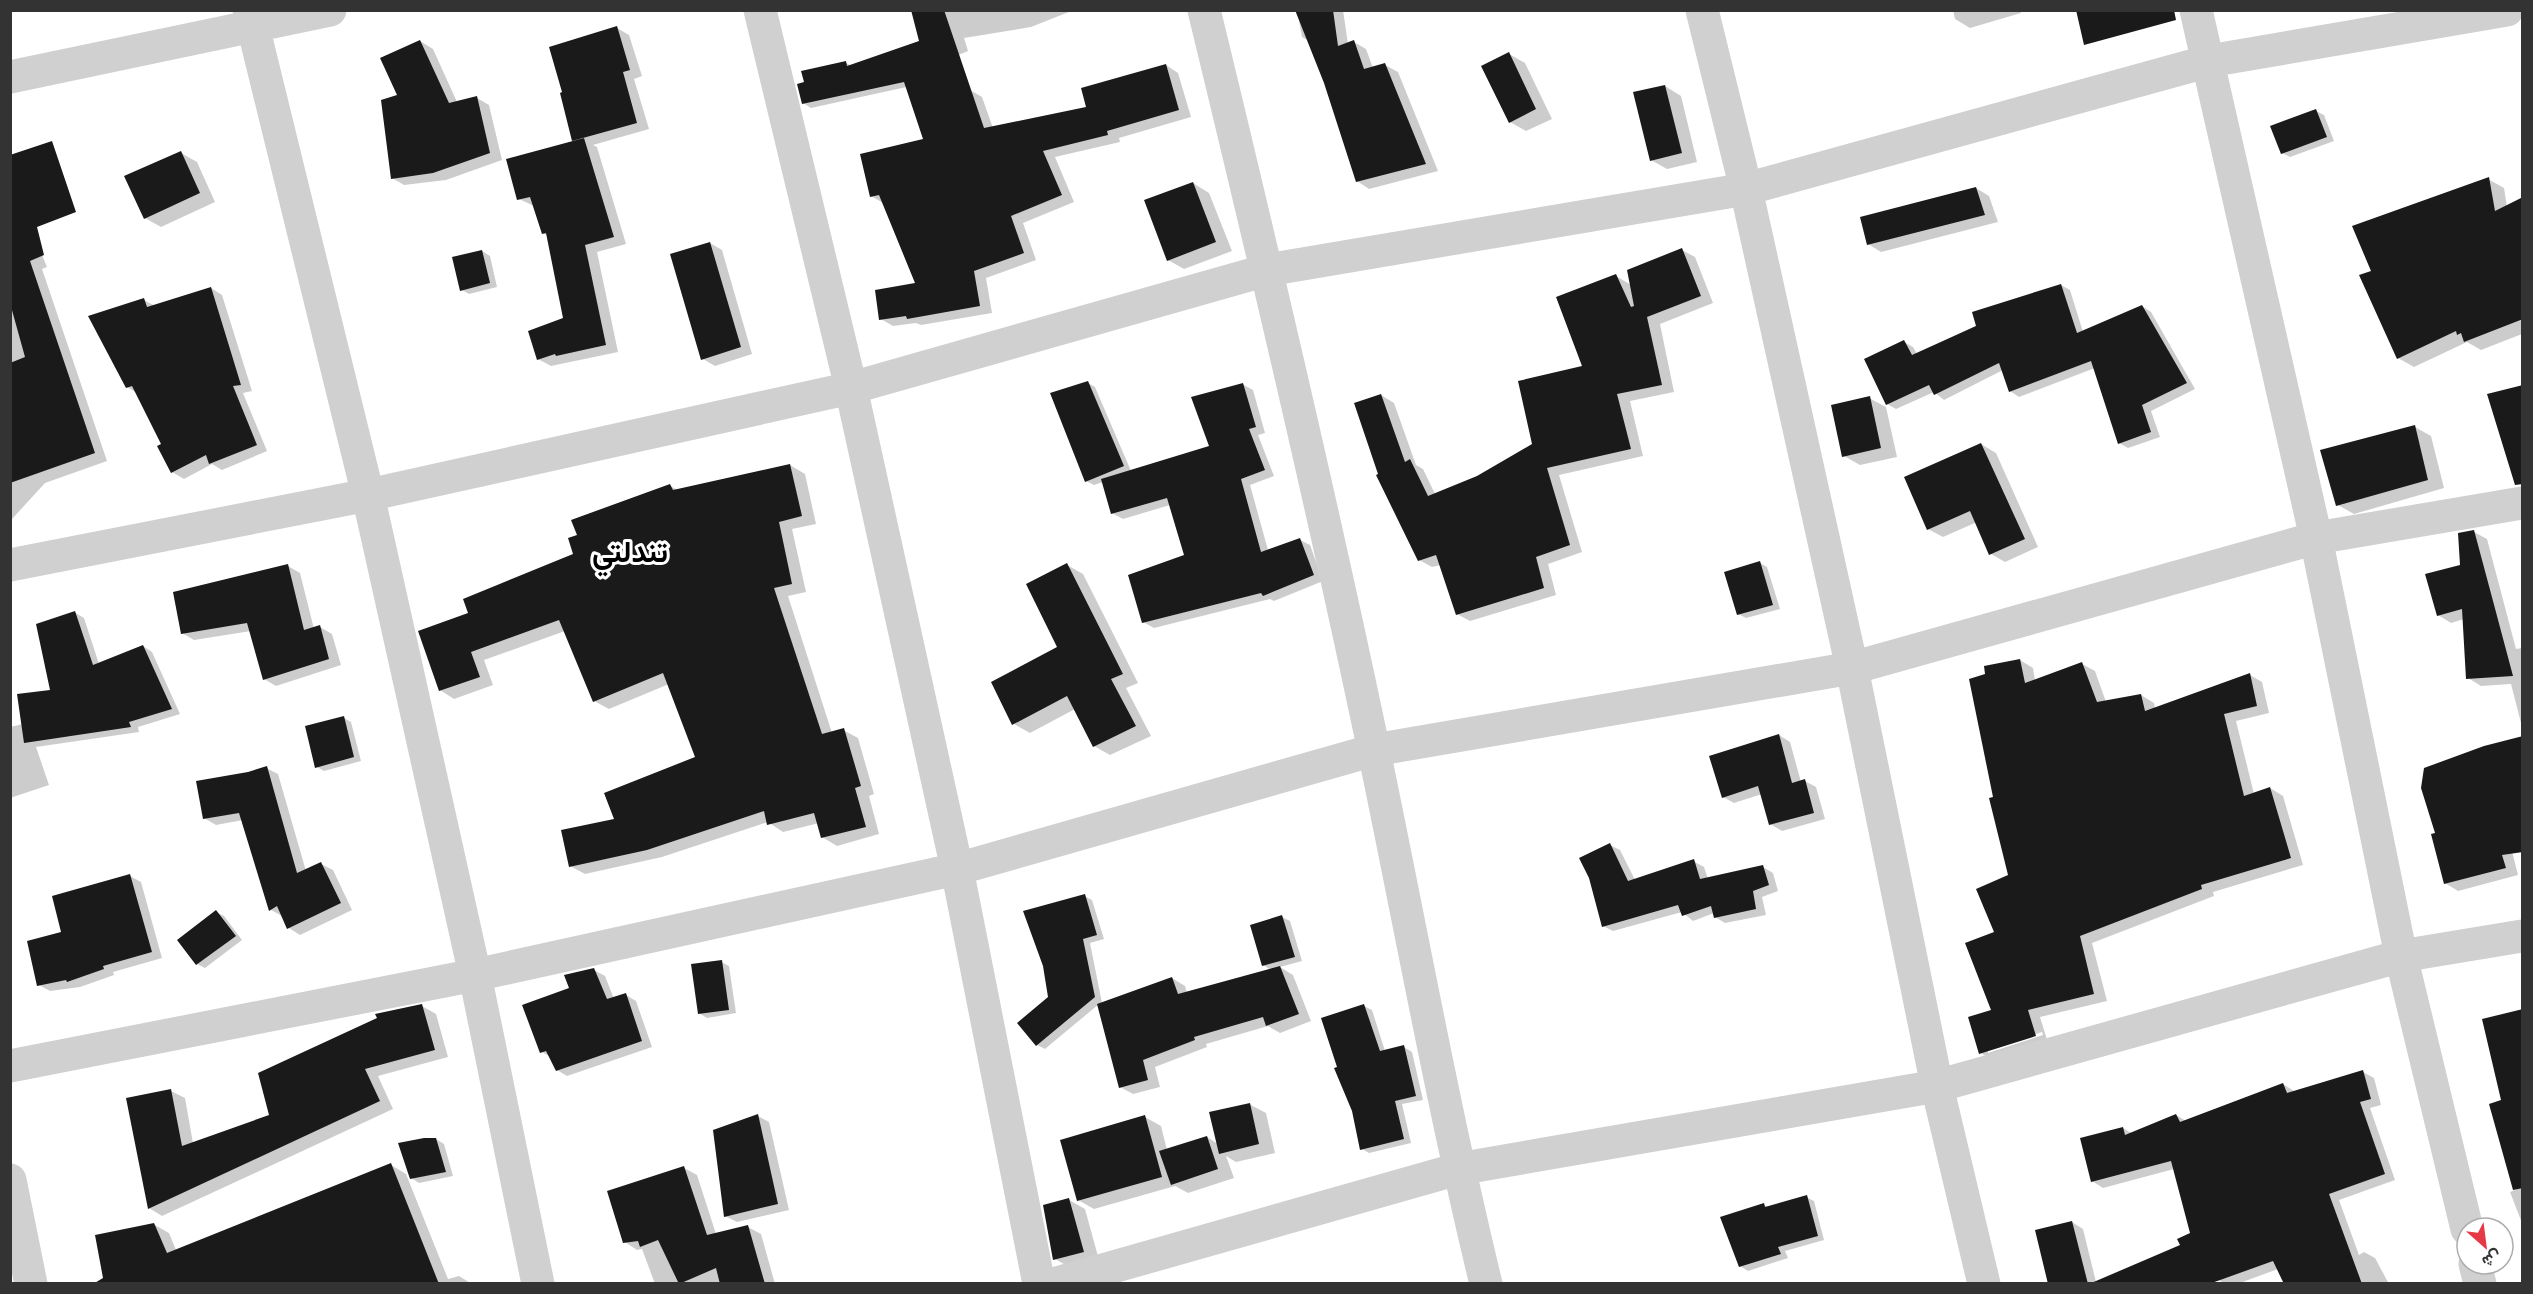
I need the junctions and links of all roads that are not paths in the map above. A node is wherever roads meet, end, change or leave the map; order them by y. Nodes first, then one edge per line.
1 (330, 10) edge
2 (760, 10) edge
3 (1204, 10) edge
4 (1702, 10) edge
5 (2196, 10) edge
6 (2507, 10) edge
7 (251, 19) edge
8 (2209, 61) junction
9 (10, 77) edge
10 (1746, 189) junction
11 (1267, 270) junction
12 (851, 388) junction
13 (368, 495) junction
14 (2523, 503) edge
15 (2316, 538) junction
16 (10, 565) edge
17 (1852, 668) junction
18 (1374, 750) junction
19 (957, 869) junction
20 (2523, 936) edge
21 (2401, 957) junction
22 (475, 975) junction
23 (10, 1066) edge
24 (1937, 1086) junction
25 (1458, 1168) junction
26 (10, 1180) edge
27 (2464, 1216) edge
28 (31, 1284) edge
29 (538, 1284) edge
30 (1040, 1284) edge
31 (1053, 1284) edge
32 (1486, 1284) edge
33 (1984, 1284) edge

1 - 7 street
2 - 12 street
3 - 11 street
4 - 10 street
5 - 8 street
6 - 8 street
7 - 9 street
7 - 13 street
8 - 10 street
8 - 15 street
10 - 11 street
10 - 17 street
11 - 12 street
11 - 18 street
12 - 13 street
12 - 19 street
13 - 16 street
13 - 22 street
14 - 15 street
15 - 17 street
15 - 21 street
17 - 18 street
17 - 24 street
18 - 19 street
18 - 25 street
19 - 22 street
19 - 30 street
20 - 21 street
21 - 24 street
21 - 27 street
22 - 23 street
22 - 29 street
24 - 25 street
24 - 33 street
25 - 31 street
25 - 32 street
26 - 28 street

